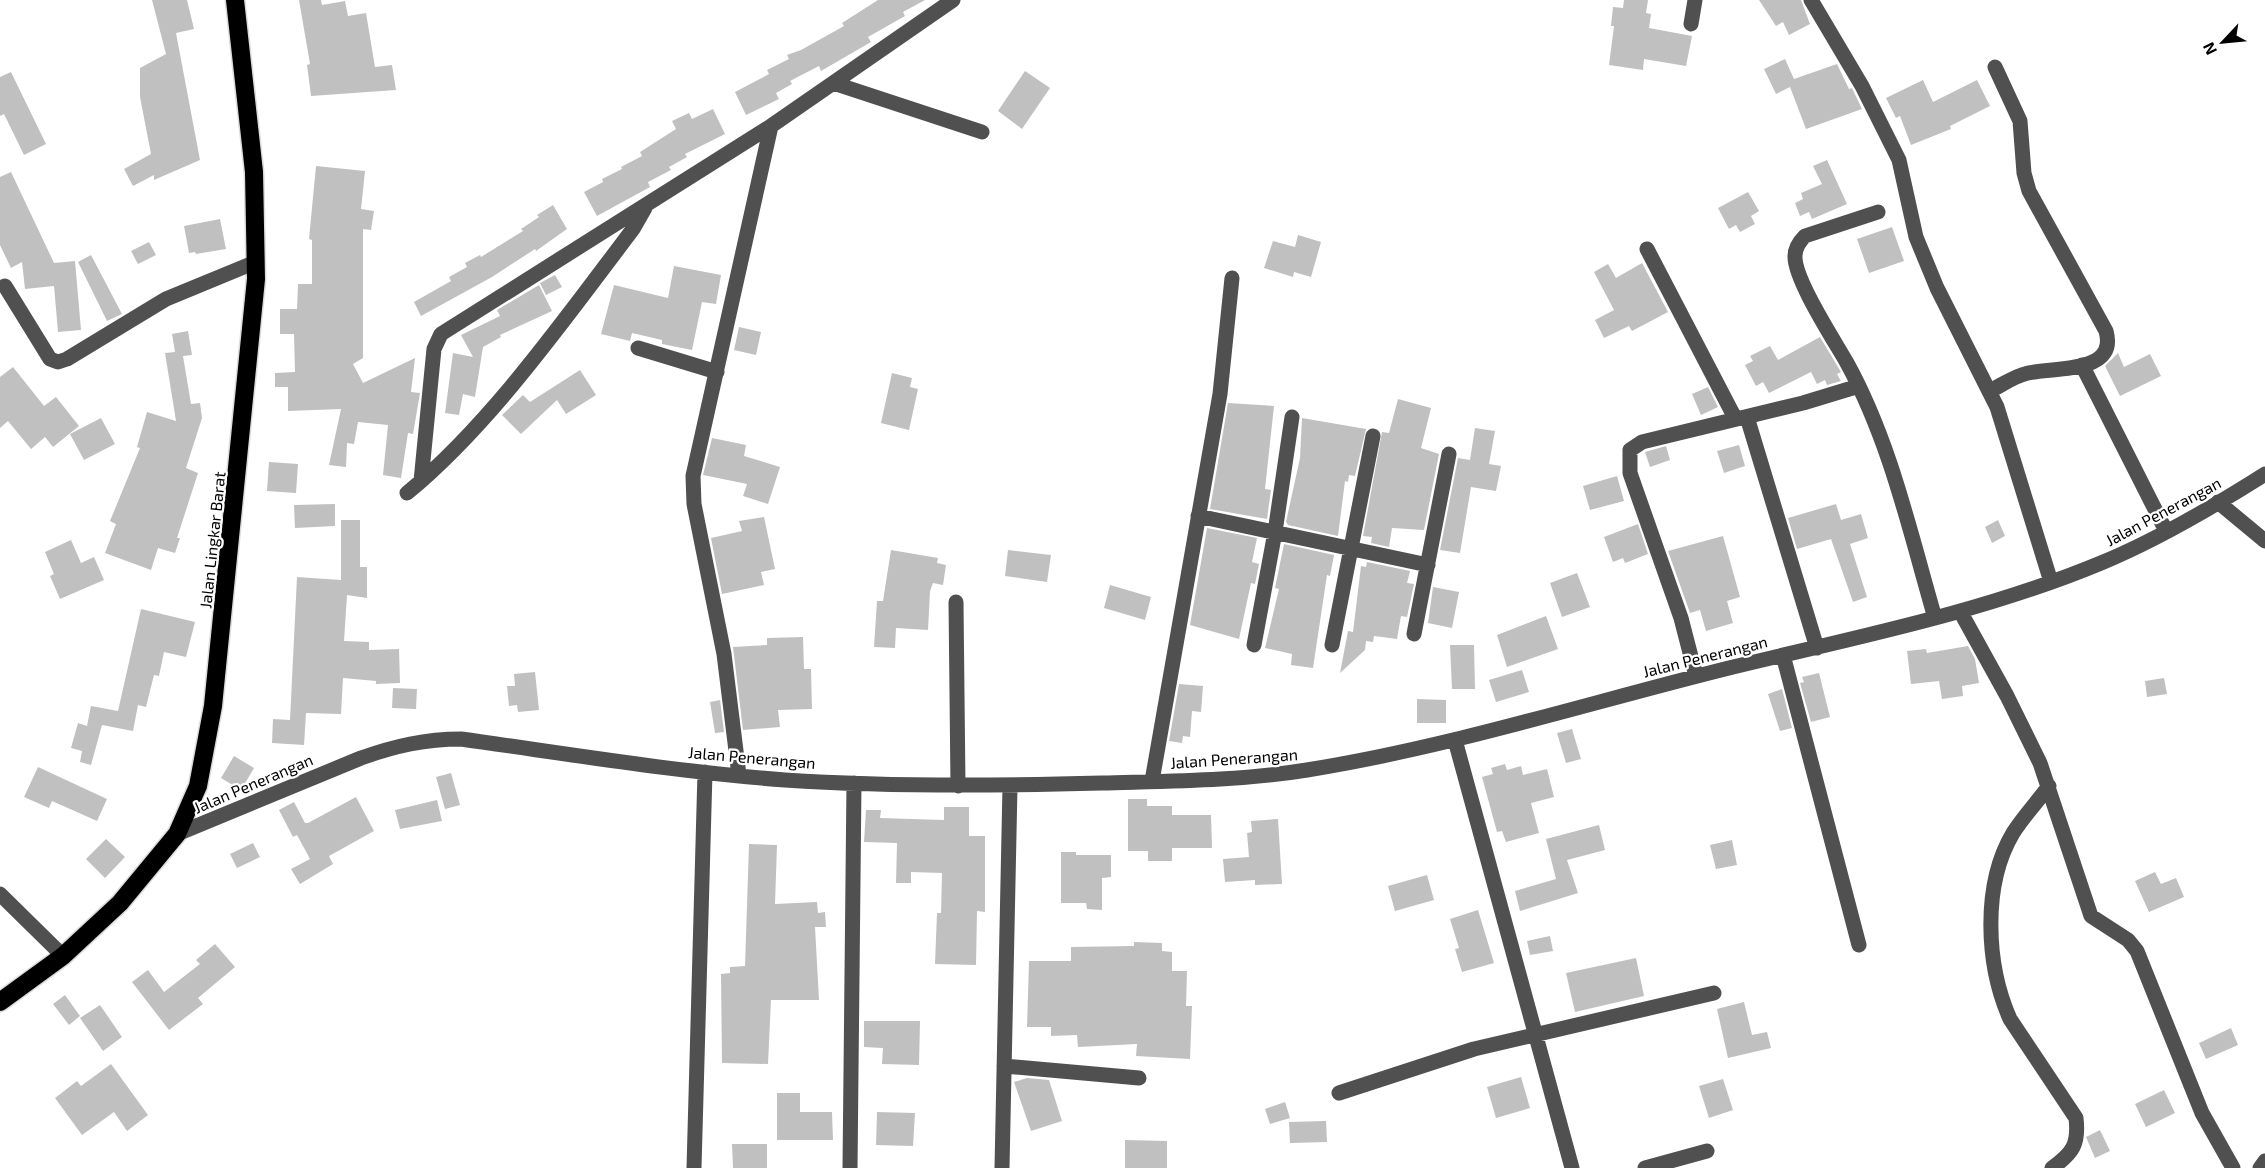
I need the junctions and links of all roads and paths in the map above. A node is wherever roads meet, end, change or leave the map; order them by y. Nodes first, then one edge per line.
1 (235, 0) edge
2 (953, 0) edge
3 (1695, 0) edge
4 (1811, 0) edge
5 (1691, 24) dead end
6 (1995, 67) dead end
7 (833, 83) junction
8 (771, 126) junction
9 (982, 132) dead end
10 (646, 205) junction
11 (1878, 212) dead end
12 (1647, 249) dead end
13 (256, 262) junction
14 (1232, 278) dead end
15 (5, 286) dead end
16 (638, 348) dead end
17 (2082, 365) junction
18 (717, 372) junction
19 (1859, 386) junction
20 (1990, 391) junction
21 (1292, 417) dead end
22 (1741, 417) junction
23 (1373, 436) dead end
24 (1449, 454) dead end
25 (2265, 474) edge
26 (421, 481) junction
27 (407, 493) dead end
28 (2218, 502) junction
29 (1198, 516) junction
30 (2166, 531) junction
31 (1275, 532) junction
32 (2265, 541) edge
33 (1352, 548) junction
34 (1428, 565) junction
35 (2051, 582) junction
36 (956, 602) dead end
37 (1960, 611) junction
38 (1935, 618) junction
39 (1414, 634) dead end
40 (1254, 645) dead end
41 (1332, 645) dead end
42 (1817, 648) junction
43 (1783, 655) junction
44 (1696, 676) junction
45 (1455, 740) junction
46 (705, 772) junction
47 (740, 775) junction
48 (1152, 781) junction
49 (854, 783) junction
50 (958, 786) junction
51 (1010, 786) junction
52 (2049, 786) junction
53 (177, 834) junction
54 (0, 894) edge
55 (1859, 945) dead end
56 (63, 956) junction
57 (1714, 993) dead end
58 (0, 1002) edge
59 (1534, 1036) junction
60 (1004, 1066) junction
61 (1139, 1078) dead end
62 (1339, 1093) dead end
63 (1707, 1151) dead end
64 (2265, 1161) edge
65 (1004, 1165) edge
66 (694, 1168) edge
67 (850, 1168) edge
68 (1572, 1168) edge
69 (1645, 1168) edge
70 (2052, 1168) edge
71 (2233, 1168) edge
72 (2260, 1168) edge

1 - 13 highway, Jalan Lingkar Barat
2 - 7 street
3 - 5 street
4 - 20 street
6 - 17 street
7 - 8 street
7 - 9 street
8 - 10 street
8 - 18 street
10 - 26 street
10 - 26 street
11 - 19 street
12 - 22 street
13 - 15 street
13 - 53 highway, Jalan Lingkar Barat
14 - 29 street
16 - 18 street
17 - 20 street
17 - 30 street
18 - 47 street
19 - 22 street
19 - 38 street
20 - 35 street
21 - 31 street
22 - 42 street
22 - 44 street
23 - 33 street
24 - 34 street
25 - 28 street, Jalan Penerangan
26 - 27 street
28 - 30 street, Jalan Penerangan
28 - 32 street
29 - 31 street
29 - 48 street
30 - 35 street, Jalan Penerangan
31 - 33 street
31 - 40 street
33 - 34 street
33 - 41 street
34 - 39 street
35 - 37 street, Jalan Penerangan
36 - 50 street
37 - 38 street, Jalan Penerangan
37 - 52 street
38 - 42 street, Jalan Penerangan
42 - 43 street, Jalan Penerangan
43 - 44 street, Jalan Penerangan
43 - 55 street
44 - 45 street, Jalan Penerangan
45 - 48 street, Jalan Penerangan
45 - 59 street
46 - 47 street, Jalan Penerangan
46 - 53 street, Jalan Penerangan
46 - 66 street
47 - 49 street, Jalan Penerangan
48 - 51 street, Jalan Penerangan
49 - 50 street, Jalan Penerangan
49 - 67 street
50 - 51 street, Jalan Penerangan
51 - 60 street
52 - 70 street
52 - 71 street
53 - 56 highway, Jalan Lingkar Barat
54 - 56 street
56 - 58 highway, Jalan Lingkar Barat
57 - 59 street
59 - 62 street
59 - 68 street
60 - 61 street
60 - 65 street
63 - 69 street
64 - 72 street

